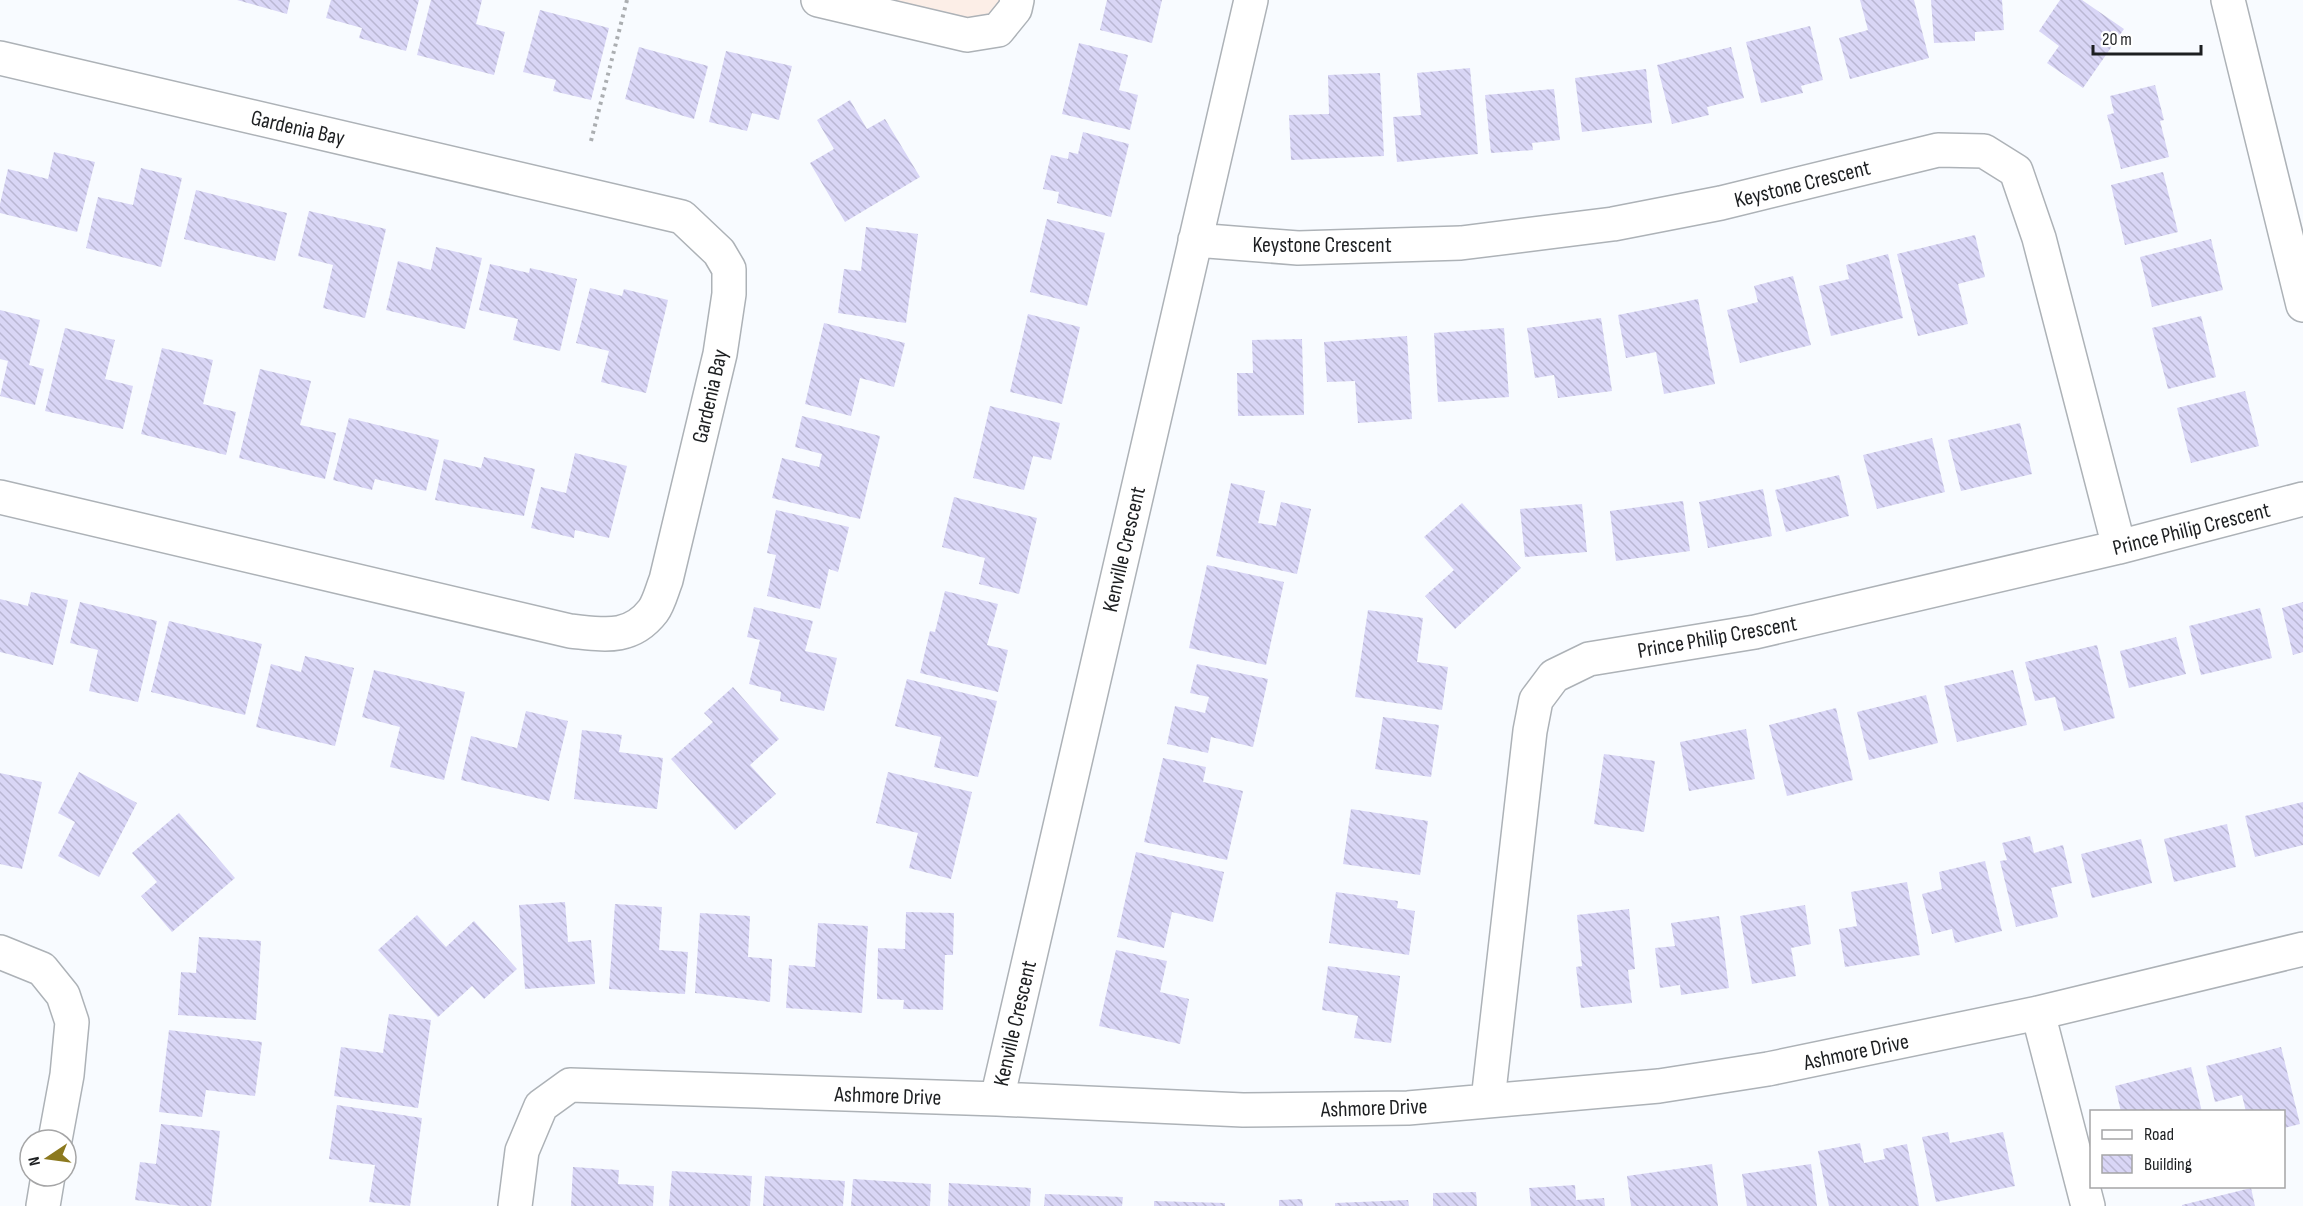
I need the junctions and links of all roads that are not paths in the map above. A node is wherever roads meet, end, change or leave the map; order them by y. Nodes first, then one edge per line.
1 (818, 0) edge
2 (1017, 0) edge
3 (1251, 0) edge
4 (2228, 0) edge
5 (0, 58) edge
6 (1195, 240) junction
7 (2303, 304) edge
8 (0, 497) edge
9 (2303, 499) edge
10 (2119, 547) junction
11 (2303, 949) edge
12 (0, 952) edge
13 (2038, 1013) junction
14 (997, 1099) junction
15 (1488, 1101) junction
16 (57, 1128) edge
17 (46, 1188) edge
18 (43, 1206) edge
19 (515, 1206) edge
20 (2088, 1206) edge

1 - 2 street
3 - 6 street, Kenville Crescent
4 - 7 street
5 - 8 street, Gardenia Bay
6 - 10 street, Keystone Crescent
6 - 14 street, Kenville Crescent
9 - 10 street, Prince Philip Crescent
10 - 15 street, Prince Philip Crescent
11 - 13 street, Ashmore Drive
12 - 16 street
13 - 15 street, Ashmore Drive
13 - 20 street
14 - 15 street, Ashmore Drive
14 - 19 street, Ashmore Drive
17 - 18 street

